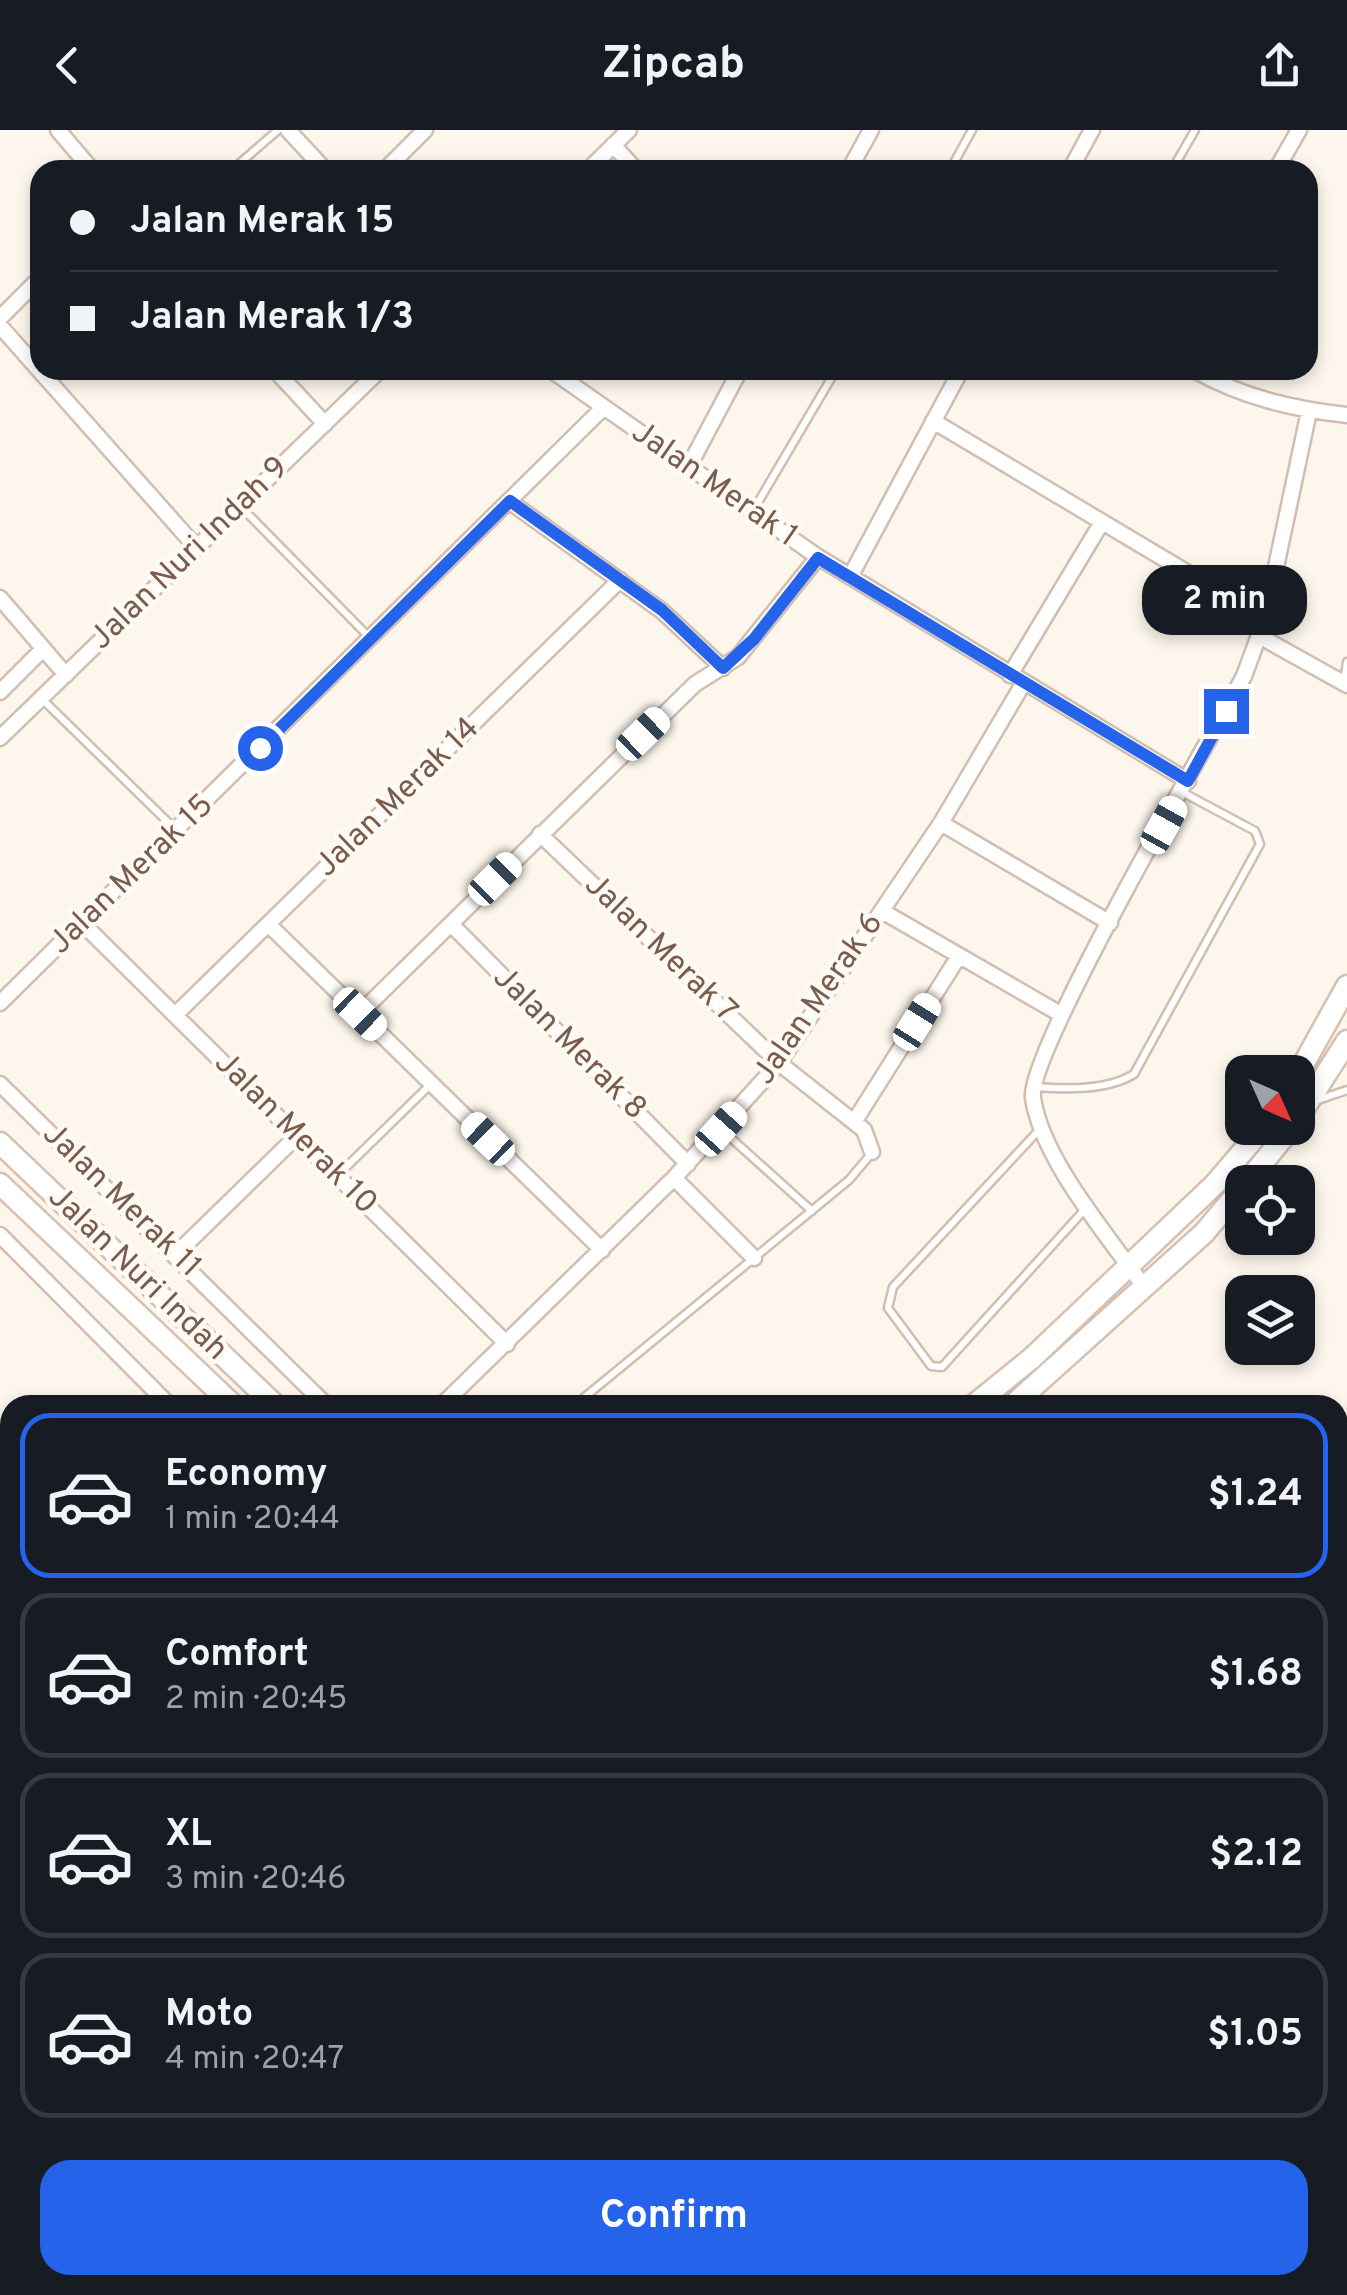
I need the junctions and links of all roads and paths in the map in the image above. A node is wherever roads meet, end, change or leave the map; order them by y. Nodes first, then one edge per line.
1 (58, 130) edge
2 (278, 130) edge
3 (288, 130) edge
4 (425, 130) edge
5 (629, 130) edge
6 (871, 130) edge
7 (972, 130) edge
8 (1092, 130) edge
9 (1195, 130) edge
10 (1299, 130) edge
11 (613, 146) junction
12 (84, 160) edge
13 (244, 160) edge
14 (315, 160) edge
15 (395, 160) edge
16 (598, 160) edge
17 (626, 160) edge
18 (854, 160) edge
19 (956, 160) edge
20 (1076, 160) edge
21 (1178, 160) edge
22 (1282, 160) edge
23 (30, 288) edge
24 (0, 318) edge
25 (0, 326) edge
26 (30, 360) edge
27 (48, 380) edge
28 (284, 380) edge
29 (370, 380) edge
30 (565, 380) edge
31 (735, 380) edge
32 (830, 380) edge
33 (956, 380) edge
34 (1212, 380) edge
35 (602, 408) junction
36 (1309, 411) junction
37 (1347, 415) edge
38 (933, 422) junction
39 (325, 424) junction
40 (688, 468) junction
41 (510, 501) junction
42 (240, 505) junction
43 (752, 512) junction
44 (1102, 522) junction
45 (196, 546) junction
46 (818, 558) junction
47 (850, 577) junction
48 (620, 580) junction
49 (0, 598) edge
50 (1265, 619) junction
51 (1260, 636) junction
52 (371, 638) junction
53 (43, 649) junction
54 (1347, 662) edge
55 (723, 668) junction
56 (66, 674) junction
57 (1016, 680) junction
58 (1345, 684) edge
59 (0, 692) edge
60 (41, 698) junction
61 (0, 738) edge
62 (1185, 787) junction
63 (941, 823) junction
64 (177, 831) junction
65 (540, 834) junction
66 (882, 910) junction
67 (1110, 923) junction
68 (83, 924) junction
69 (268, 924) junction
70 (450, 924) junction
71 (960, 956) junction
72 (1347, 986) edge
73 (0, 1002) edge
74 (360, 1014) junction
75 (175, 1015) junction
76 (1062, 1015) junction
77 (1347, 1041) edge
78 (1309, 1055) edge
79 (780, 1063) junction
80 (0, 1084) edge
81 (431, 1084) junction
82 (1033, 1087) junction
83 (1347, 1090) edge
84 (1315, 1091) edge
85 (1315, 1105) edge
86 (854, 1122) junction
87 (1042, 1126) junction
88 (721, 1129) junction
89 (297, 1136) junction
90 (0, 1142) edge
91 (1249, 1145) edge
92 (1277, 1145) edge
93 (872, 1152) joint
94 (688, 1164) junction
95 (1261, 1165) edge
96 (338, 1176) junction
97 (674, 1178) junction
98 (0, 1184) edge
99 (1225, 1208) edge
100 (812, 1211) junction
101 (1092, 1212) junction
102 (0, 1235) edge
103 (602, 1250) junction
104 (176, 1254) junction
105 (754, 1258) junction
106 (1130, 1266) junction
107 (1145, 1288) junction
108 (507, 1344) junction
109 (160, 1395) edge
110 (217, 1395) edge
111 (265, 1395) edge
112 (316, 1395) edge
113 (453, 1395) edge
114 (587, 1395) edge
115 (986, 1395) edge
116 (1024, 1395) edge

1 - 12 street
2 - 13 lane
3 - 14 street
4 - 15 street
5 - 11 street
6 - 18 street
7 - 19 lane
8 - 20 street
9 - 21 lane
10 - 22 street
11 - 16 street
11 - 17 street
23 - 24 street
25 - 26 street
27 - 45 street
28 - 39 street
29 - 39 street, Jalan Nuri Indah 9
30 - 35 street, Jalan Merak 1
31 - 40 street
32 - 43 lane
33 - 38 street
34 - 36 street
35 - 40 street, Jalan Merak 1
35 - 41 street, Jalan Merak 15
36 - 37 street
36 - 50 street
38 - 44 street
38 - 47 street
39 - 42 street, Jalan Nuri Indah 9
40 - 43 street, Jalan Merak 1
41 - 48 street
41 - 52 street, Jalan Merak 15
42 - 45 street, Jalan Nuri Indah 9
42 - 52 lane
43 - 46 street, Jalan Merak 1
44 - 50 street
44 - 57 street, Jalan Merak 6
45 - 56 street, Jalan Nuri Indah 9
46 - 47 street, Jalan Merak 1
46 - 55 street
47 - 57 street, Jalan Merak 1
48 - 55 street
48 - 69 street, Jalan Merak 14
49 - 53 street
50 - 51 street
51 - 58 street
51 - 62 street
52 - 64 street, Jalan Merak 15
53 - 56 street
53 - 59 street
54 - 58 lane
55 - 65 street
56 - 60 street, Jalan Nuri Indah 9
57 - 62 street, Jalan Merak 1
57 - 63 street, Jalan Merak 6
60 - 61 street, Jalan Nuri Indah 9
60 - 64 lane
62 - 67 street
62 - 82 lane
63 - 66 street, Jalan Merak 6
63 - 67 street
64 - 68 street, Jalan Merak 15
65 - 70 street
65 - 79 street, Jalan Merak 7
66 - 71 street
66 - 79 street, Jalan Merak 6
67 - 76 street
68 - 73 street, Jalan Merak 15
68 - 75 street, Jalan Merak 10
69 - 74 street
69 - 75 street, Jalan Merak 14
70 - 74 street
70 - 94 street, Jalan Merak 8
71 - 76 street
71 - 86 street
72 - 78 main road
74 - 81 street
75 - 89 street, Jalan Merak 10
76 - 82 street
77 - 84 main road
79 - 86 street, Jalan Merak 7
79 - 88 street, Jalan Merak 6
80 - 104 street, Jalan Merak 11
81 - 96 lane
81 - 103 street
82 - 87 street
83 - 85 lane
86 - 93 street
87 - 101 street
87 - 101 lane
88 - 94 street, Jalan Merak 6
88 - 100 lane
89 - 96 street, Jalan Merak 10
89 - 104 street
90 - 111 main road, Jalan Nuri Indah
91 - 106 main road
92 - 95 main road
93 - 100 lane
94 - 97 street, Jalan Merak 6
96 - 108 street, Jalan Merak 10
97 - 103 street, Jalan Merak 6
97 - 105 street
98 - 110 main road, Jalan Nuri Indah
99 - 107 main road
100 - 105 lane
101 - 106 street
102 - 109 street
103 - 108 street, Jalan Merak 6
104 - 112 street, Jalan Merak 11
105 - 114 lane
106 - 107 street
106 - 115 main road
107 - 116 main road
108 - 113 street, Jalan Merak 6

